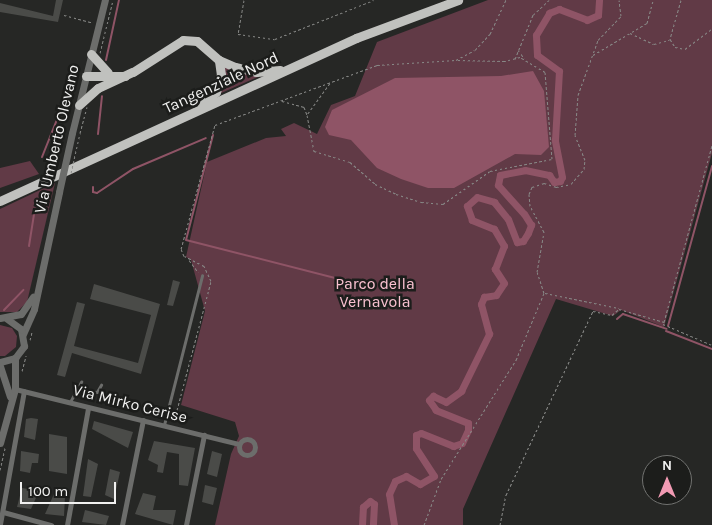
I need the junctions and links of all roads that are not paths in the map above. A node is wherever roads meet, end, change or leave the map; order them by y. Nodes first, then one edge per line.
1 (106, 0) edge
2 (458, 0) edge
3 (91, 54) junction
4 (219, 60) junction
5 (285, 70) junction
6 (110, 75) junction
7 (86, 76) junction
8 (125, 76) junction
9 (107, 84) junction
10 (79, 104) junction
11 (197, 110) junction
12 (0, 201) edge
13 (202, 276) road end
14 (38, 285) junction
15 (4, 319) edge
16 (23, 334) junction
17 (16, 358) junction
18 (0, 362) edge
19 (0, 366) edge
20 (81, 382) dead end
21 (101, 385) dead end
22 (16, 389) junction
23 (24, 391) junction
24 (77, 391) junction
25 (10, 402) junction
26 (69, 403) junction
27 (88, 408) junction
28 (142, 420) junction
29 (164, 425) junction
30 (204, 435) junction
31 (3, 442) edge
32 (239, 444) dead end
33 (3, 512) junction
34 (0, 524) edge
35 (51, 525) edge
36 (67, 525) edge
37 (122, 525) edge
38 (186, 525) edge

1 - 3 street, Via Umberto Olevano
2 - 5 highway, Tangenziale Nord
3 - 6 highway
3 - 7 street, Via Umberto Olevano
4 - 5 highway
4 - 8 highway
4 - 11 highway
5 - 11 highway, Tangenziale Nord
6 - 7 highway
6 - 8 highway
7 - 9 highway
7 - 10 street, Via Umberto Olevano
8 - 9 highway
9 - 10 highway
10 - 14 street, Via Umberto Olevano, bridge
11 - 12 highway, Tangenziale Nord
13 - 29 lane
14 - 15 street, Via Umberto Olevano
14 - 16 street, Via Umberto Olevano
15 - 16 street, Via Umberto Olevano
16 - 17 street, Via Umberto Olevano
17 - 18 street
17 - 22 street, Via Umberto Olevano
19 - 25 street, Via Umberto Olevano
20 - 24 lane
21 - 24 lane
22 - 23 street, Via Mirko Cerise
22 - 25 street, Via Umberto Olevano
23 - 26 street, Via Mirko Cerise
23 - 33 street
24 - 26 lane
25 - 31 street, Via Umberto Olevano
26 - 27 street, Via Mirko Cerise
27 - 28 street, Via Mirko Cerise
27 - 36 street
28 - 29 street, Via Mirko Cerise
28 - 37 street
29 - 30 street, Via Mirko Cerise
30 - 32 street, Via Mirko Cerise
30 - 38 street
33 - 34 street
33 - 35 street

